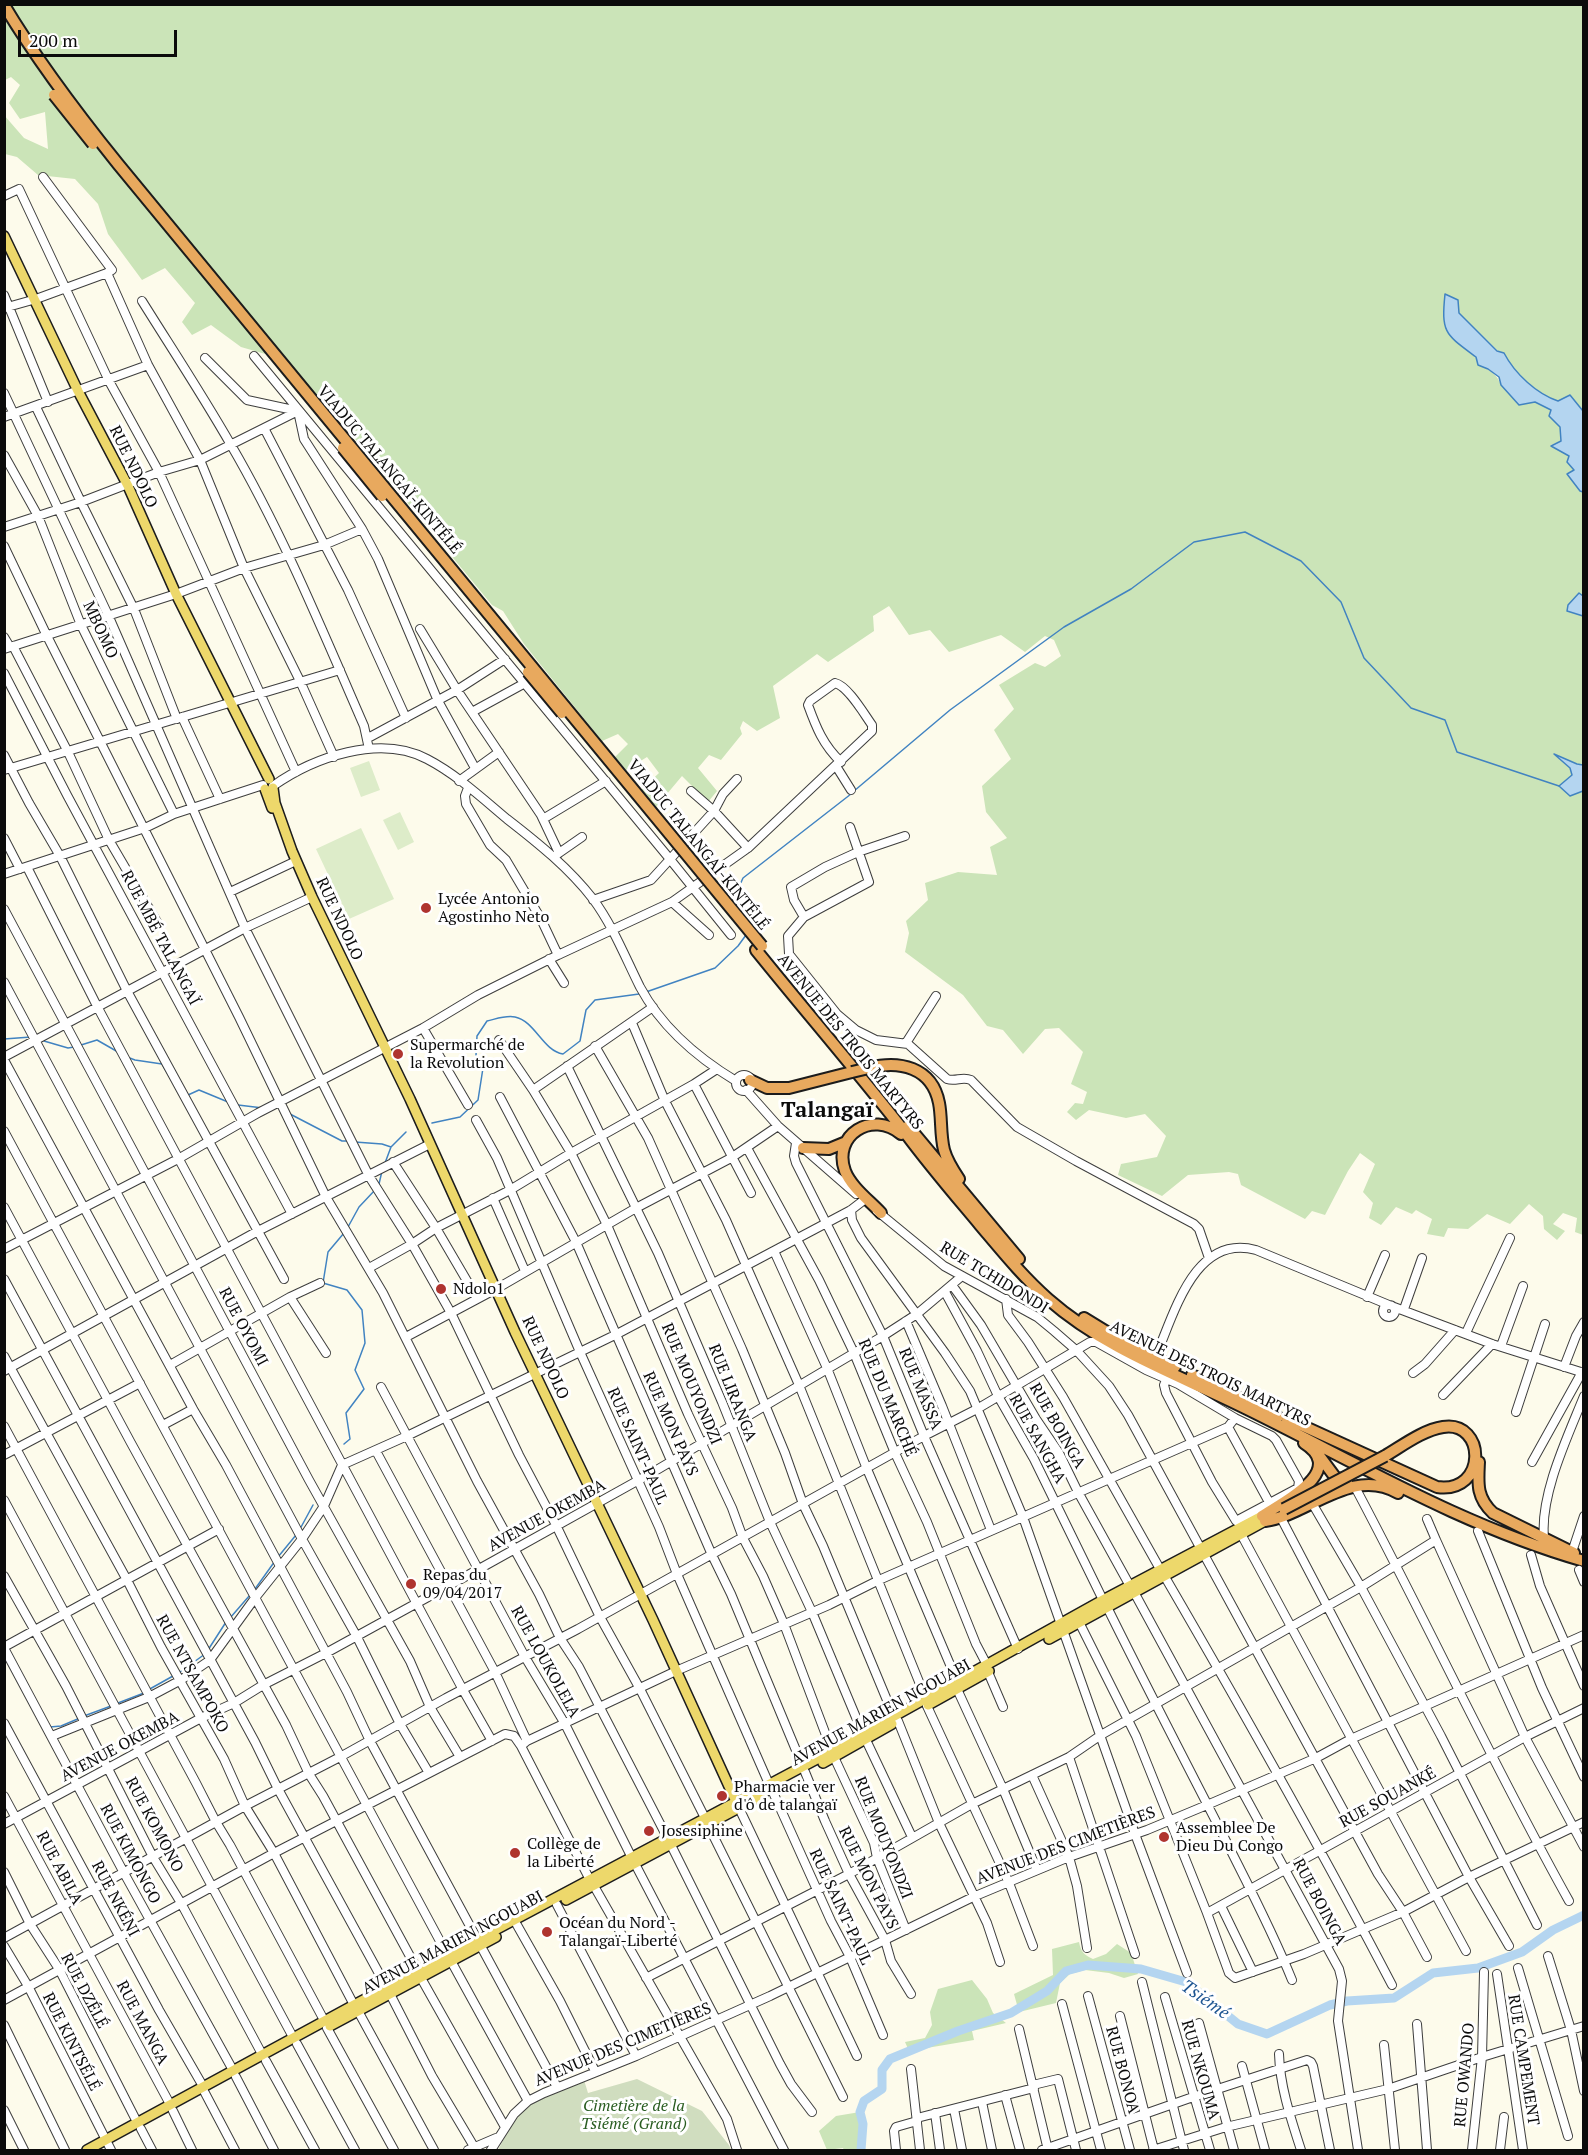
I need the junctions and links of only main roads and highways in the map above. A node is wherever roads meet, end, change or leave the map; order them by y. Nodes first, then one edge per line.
1 (4, 5) edge
2 (4, 19) edge
3 (4, 236) edge
4 (759, 948) junction
5 (748, 1085) road end
6 (846, 1142) junction
7 (800, 1145) road end
8 (924, 1159) junction
9 (881, 1214) road end
10 (990, 1224) junction
11 (1220, 1396) junction
12 (1287, 1421) junction
13 (1313, 1450) junction
14 (1478, 1461) junction
15 (1358, 1486) junction
16 (1283, 1511) junction
17 (1264, 1518) junction
18 (1533, 1551) junction
19 (1202, 1552) junction
20 (1576, 1554) edge
21 (1581, 1566) edge
22 (1105, 1603) junction
23 (1062, 1628) junction
24 (987, 1668) junction
25 (738, 1805) junction
26 (592, 1883) junction
27 (480, 1943) junction
28 (108, 2145) edge
29 (87, 2151) edge
30 (99, 2151) edge

1 - 4 highway, VIADUC TALANGAÏ-KINTÉLÉ, bridge
2 - 4 highway, VIADUC TALANGAÏ-KINTÉLÉ, bridge
3 - 25 main road, RUE NDOLO
4 - 8 highway, AVENUE DES TROIS MARTYRS
4 - 10 highway, AVENUE DES TROIS MARTYRS
5 - 10 highway, bridge
6 - 7 highway
6 - 8 highway
6 - 9 highway
8 - 11 highway, AVENUE DES TROIS MARTYRS
10 - 12 highway, AVENUE DES TROIS MARTYRS
11 - 13 highway
11 - 18 highway, AVENUE DES TROIS MARTYRS
12 - 14 highway
12 - 20 highway, AVENUE DES TROIS MARTYRS
13 - 15 highway
13 - 17 highway
14 - 16 highway, bridge
14 - 20 highway
15 - 16 highway
15 - 18 highway
16 - 17 highway
17 - 19 main road
17 - 19 main road, AVENUE MARIEN NGOUABI
18 - 21 highway, AVENUE DES TROIS MARTYRS
19 - 22 main road, AVENUE MARIEN NGOUABI
22 - 23 main road
22 - 23 main road, AVENUE MARIEN NGOUABI
23 - 24 main road, AVENUE MARIEN NGOUABI
23 - 24 main road
24 - 25 main road, AVENUE MARIEN NGOUABI
25 - 26 main road, AVENUE MARIEN NGOUABI
26 - 27 main road
26 - 27 main road, AVENUE MARIEN NGOUABI
27 - 28 main road, AVENUE MARIEN NGOUABI
28 - 29 main road
28 - 30 main road, AVENUE MARIEN NGOUABI

